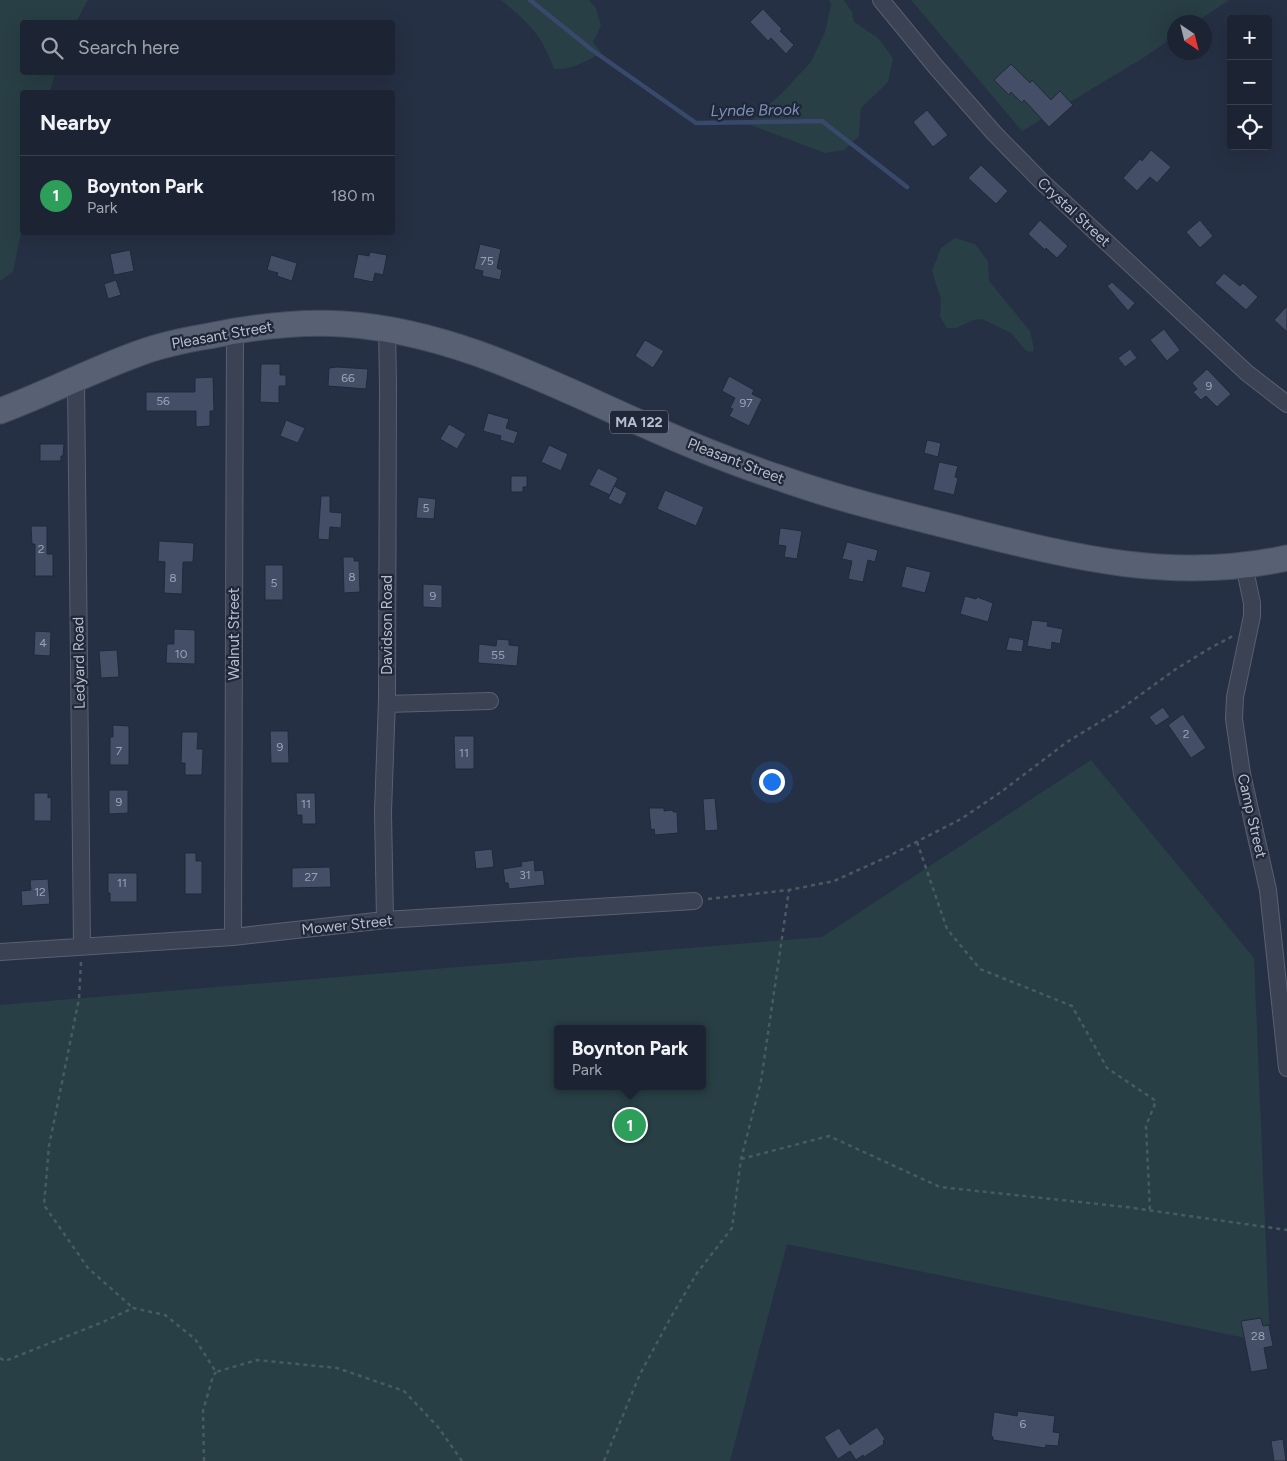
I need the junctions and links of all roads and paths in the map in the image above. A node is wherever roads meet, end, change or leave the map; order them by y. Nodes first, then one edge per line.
1 (881, 0) edge
2 (235, 330) junction
3 (387, 330) junction
4 (76, 380) junction
5 (1287, 404) edge
6 (0, 411) edge
7 (1287, 558) edge
8 (1244, 566) junction
9 (1251, 626) junction
10 (490, 701) dead end
11 (387, 704) junction
12 (917, 841) junction
13 (789, 890) junction
14 (694, 901) joint
15 (385, 920) junction
16 (233, 937) junction
17 (82, 946) junction
18 (0, 952) edge
19 (1287, 1068) edge
20 (741, 1158) junction
21 (1150, 1211) junction
22 (1287, 1230) edge
23 (133, 1308) junction
24 (0, 1358) edge
25 (216, 1372) junction
26 (204, 1461) edge
27 (462, 1461) edge
28 (604, 1461) edge

1 - 5 street, Crystal Street
2 - 3 main road, Pleasant Street / MA 122
2 - 4 main road, Pleasant Street / MA 122
2 - 16 street, Walnut Street
3 - 8 main road, Pleasant Street / MA 122
3 - 11 street, Davidson Road
4 - 6 main road, Pleasant Street / MA 122
4 - 17 street, Ledyard Road
7 - 8 main road, Pleasant Street / MA 122
8 - 9 street, Camp Street
9 - 12 path
9 - 19 street, Camp Street
10 - 11 street
11 - 15 street, Davidson Road
12 - 13 path
12 - 21 path
13 - 14 path
13 - 20 path
14 - 15 street, Mower Street
15 - 16 street, Mower Street
16 - 17 street, Mower Street
17 - 18 street, Mower Street
17 - 23 path
20 - 21 path
20 - 28 path
21 - 22 path
23 - 24 path
23 - 25 path
25 - 26 path
25 - 27 path

